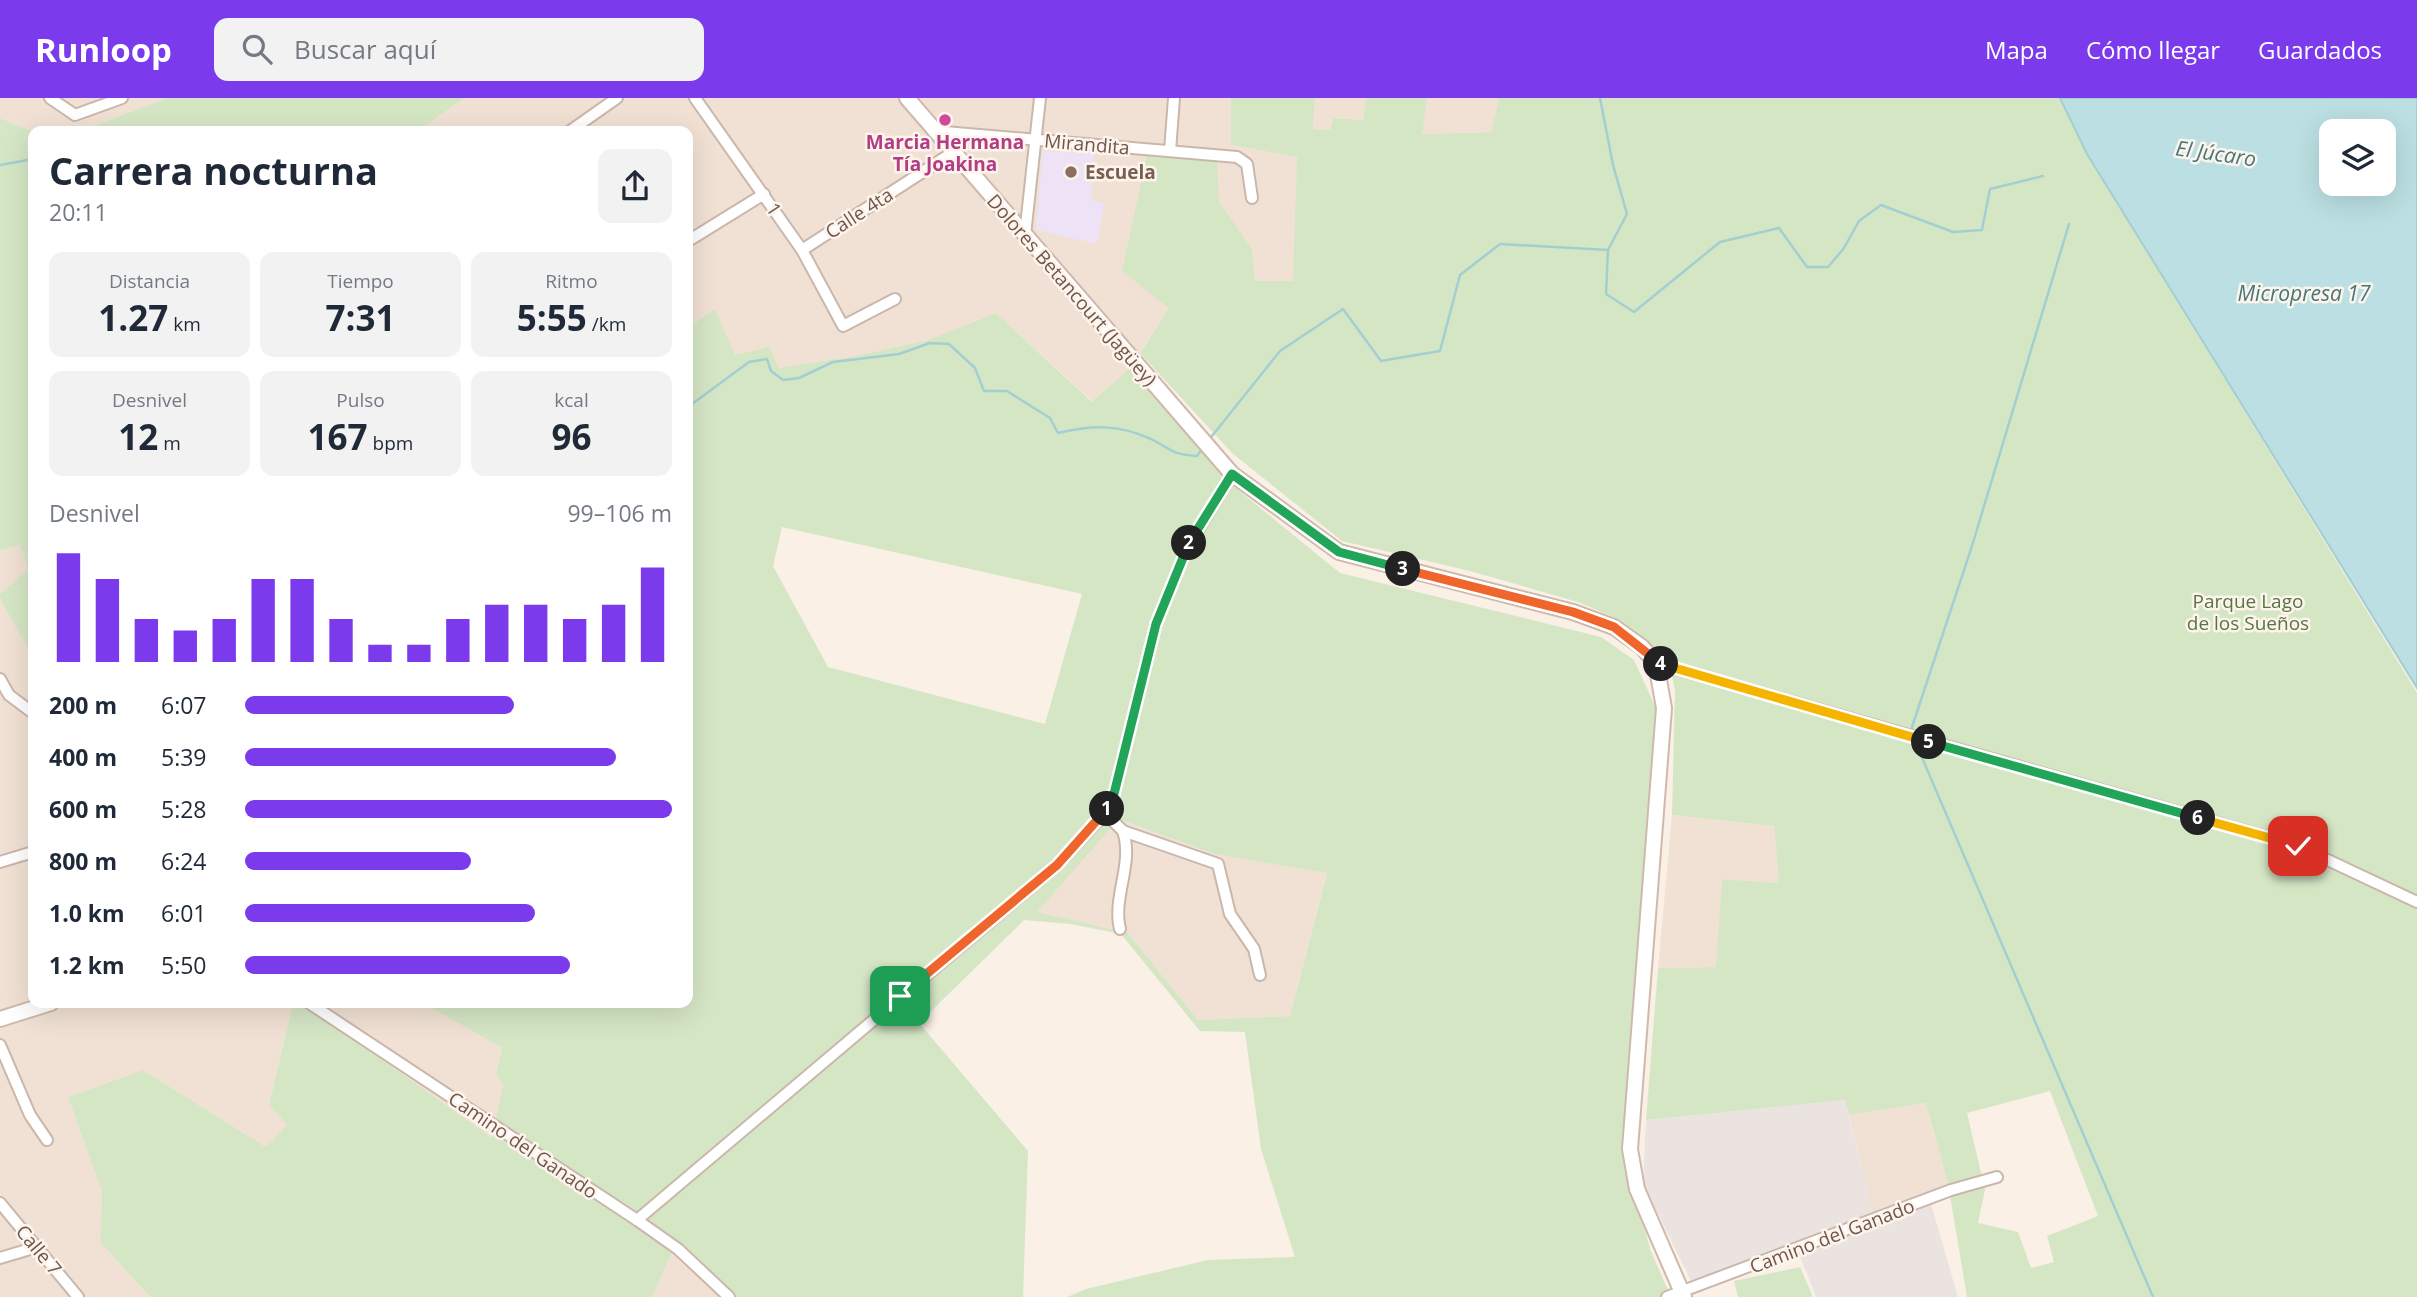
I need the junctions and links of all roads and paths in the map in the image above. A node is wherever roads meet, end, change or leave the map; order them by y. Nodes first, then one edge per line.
1 (50, 98) edge
2 (617, 98) edge
3 (695, 98) edge
4 (907, 98) edge
5 (1040, 98) edge
6 (1174, 98) edge
7 (115, 99) edge
8 (577, 126) edge
9 (933, 131) junction
10 (1036, 140) junction
11 (1170, 151) junction
12 (952, 153) junction
13 (764, 194) junction
14 (1252, 198) dead end
15 (1026, 235) junction
16 (693, 238) edge
17 (802, 250) junction
18 (895, 299) dead end
19 (1232, 474) junction
20 (1656, 663) junction
21 (0, 679) edge
22 (28, 709) edge
23 (1105, 813) junction
24 (1124, 831) junction
25 (28, 854) edge
26 (0, 862) edge
27 (2417, 902) edge
28 (1120, 929) dead end
29 (1261, 975) dead end
30 (35, 1008) edge
31 (317, 1008) edge
32 (0, 1019) edge
33 (0, 1045) edge
34 (47, 1140) dead end
35 (1997, 1177) dead end
36 (0, 1203) edge
37 (637, 1220) junction
38 (37, 1247) junction
39 (0, 1258) edge
40 (1683, 1295) edge
41 (79, 1297) edge
42 (729, 1297) edge
43 (1667, 1297) edge

1 - 7 street
2 - 8 street
3 - 13 street, 1
4 - 9 street, Dolores Betancourt (Jagüey)
5 - 10 street
6 - 11 street
9 - 10 street, Mirandita
9 - 12 street, Dolores Betancourt (Jagüey)
10 - 11 street, Mirandita
10 - 15 street
11 - 14 street, Mirandita
12 - 15 street, Dolores Betancourt (Jagüey)
12 - 17 street, Calle 4ta
13 - 16 street
13 - 17 street, 1
15 - 19 street, Dolores Betancourt (Jagüey)
17 - 18 street, 1
19 - 20 street, Dolores Betancourt (Jagüey)
19 - 23 street
20 - 27 street
20 - 40 street
21 - 22 street
23 - 24 street
23 - 37 street
24 - 28 street
24 - 29 street
25 - 26 street
30 - 32 street
31 - 37 street, Camino del Ganado
33 - 34 street
35 - 40 street, Camino del Ganado
36 - 38 street, Calle 7
37 - 42 street, Camino del Ganado
38 - 39 street
38 - 41 street, Calle 7
40 - 43 street, Camino del Ganado

